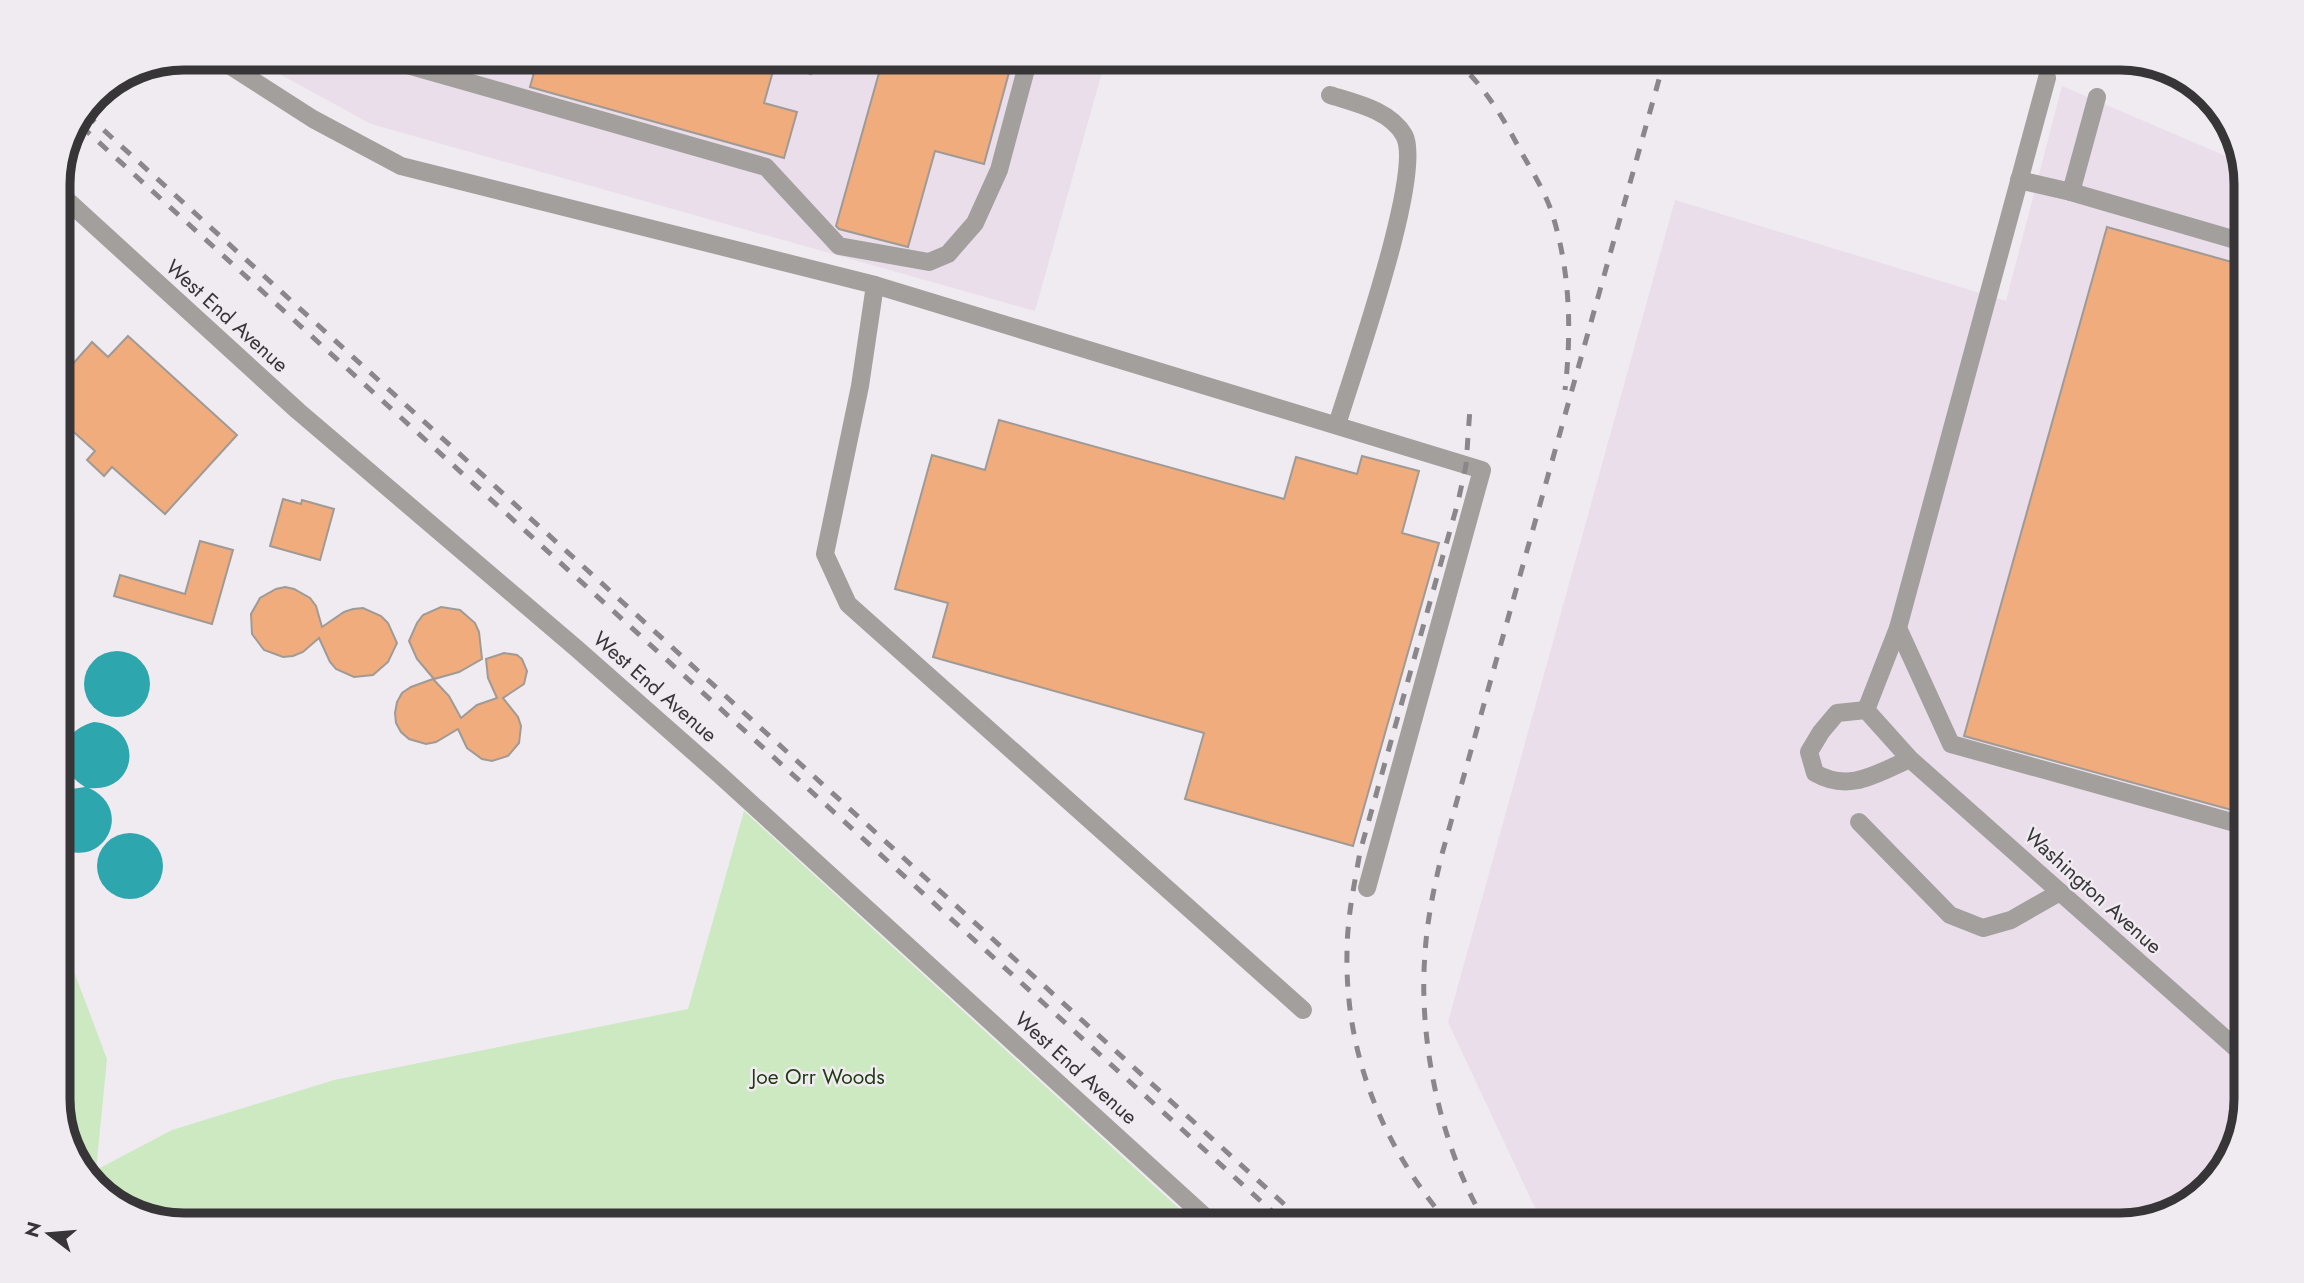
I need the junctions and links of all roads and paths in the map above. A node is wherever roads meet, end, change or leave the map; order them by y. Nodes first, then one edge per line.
1 (237, 70) edge
2 (425, 70) edge
3 (1026, 70) edge
4 (2047, 78) dead end
5 (1330, 95) dead end
6 (2096, 97) dead end
7 (2020, 180) junction
8 (2071, 192) junction
9 (70, 203) edge
10 (2234, 240) edge
11 (875, 285) junction
12 (1336, 425) junction
13 (1898, 628) junction
14 (1866, 710) junction
15 (1910, 758) junction
16 (1859, 822) dead end
17 (2234, 823) edge
18 (1367, 888) dead end
19 (2060, 892) junction
20 (1303, 1010) dead end
21 (2234, 1046) edge
22 (1201, 1213) edge

1 - 11 street
2 - 3 street
4 - 7 street
5 - 12 street
6 - 8 street
7 - 8 street
7 - 13 street
8 - 10 street
9 - 22 street, West End Avenue
11 - 12 street
11 - 20 street
12 - 18 street
13 - 14 street
13 - 17 street
14 - 15 street, Washington Avenue
14 - 15 street
15 - 19 street, Washington Avenue
16 - 19 street
19 - 21 street, Washington Avenue

